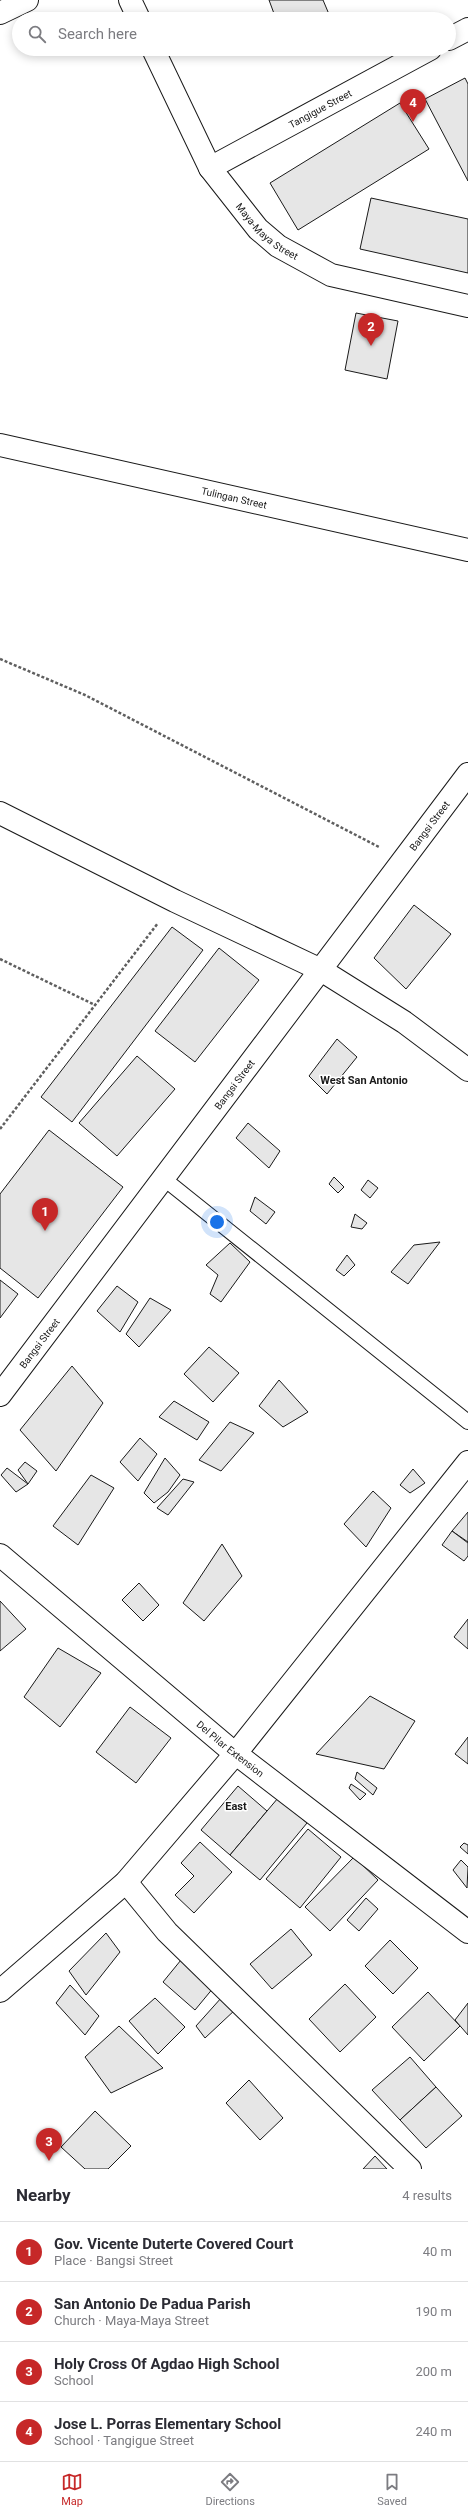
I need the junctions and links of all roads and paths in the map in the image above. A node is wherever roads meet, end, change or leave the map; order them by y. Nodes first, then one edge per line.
1 (27, 0) edge
2 (130, 0) edge
3 (136, 12) edge
4 (0, 13) edge
5 (468, 29) edge
6 (456, 35) edge
7 (156, 56) edge
8 (417, 56) edge
9 (210, 168) junction
10 (468, 306) edge
11 (0, 445) edge
12 (468, 550) edge
13 (0, 659) edge
14 (468, 774) edge
15 (0, 813) edge
16 (402, 859) junction
17 (175, 901) junction
18 (0, 959) edge
19 (322, 970) junction
20 (95, 1005) junction
21 (468, 1070) edge
22 (0, 1129) edge
23 (163, 1178) junction
24 (0, 1395) edge
25 (468, 1422) edge
26 (468, 1462) edge
27 (0, 1555) edge
28 (236, 1753) junction
29 (126, 1882) junction
30 (468, 1932) edge
31 (0, 1991) edge
32 (410, 2169) edge

1 - 4 street
2 - 3 street
5 - 6 street
7 - 9 street, Maya-Maya Street
8 - 9 street, Tangigue Street
9 - 10 street, Maya-Maya Street
11 - 12 street, Tulingan Street
13 - 16 path
14 - 16 street, Bangsi Street
15 - 17 street
16 - 19 street, Bangsi Street
17 - 19 street
17 - 20 path
18 - 20 path
19 - 21 street
19 - 23 street, Bangsi Street
20 - 22 path
23 - 24 street, Bangsi Street
23 - 25 lane
26 - 28 street
27 - 28 street, Del Pilar Extension
28 - 29 street
28 - 30 street, Del Pilar Extension
29 - 31 street
29 - 32 street

